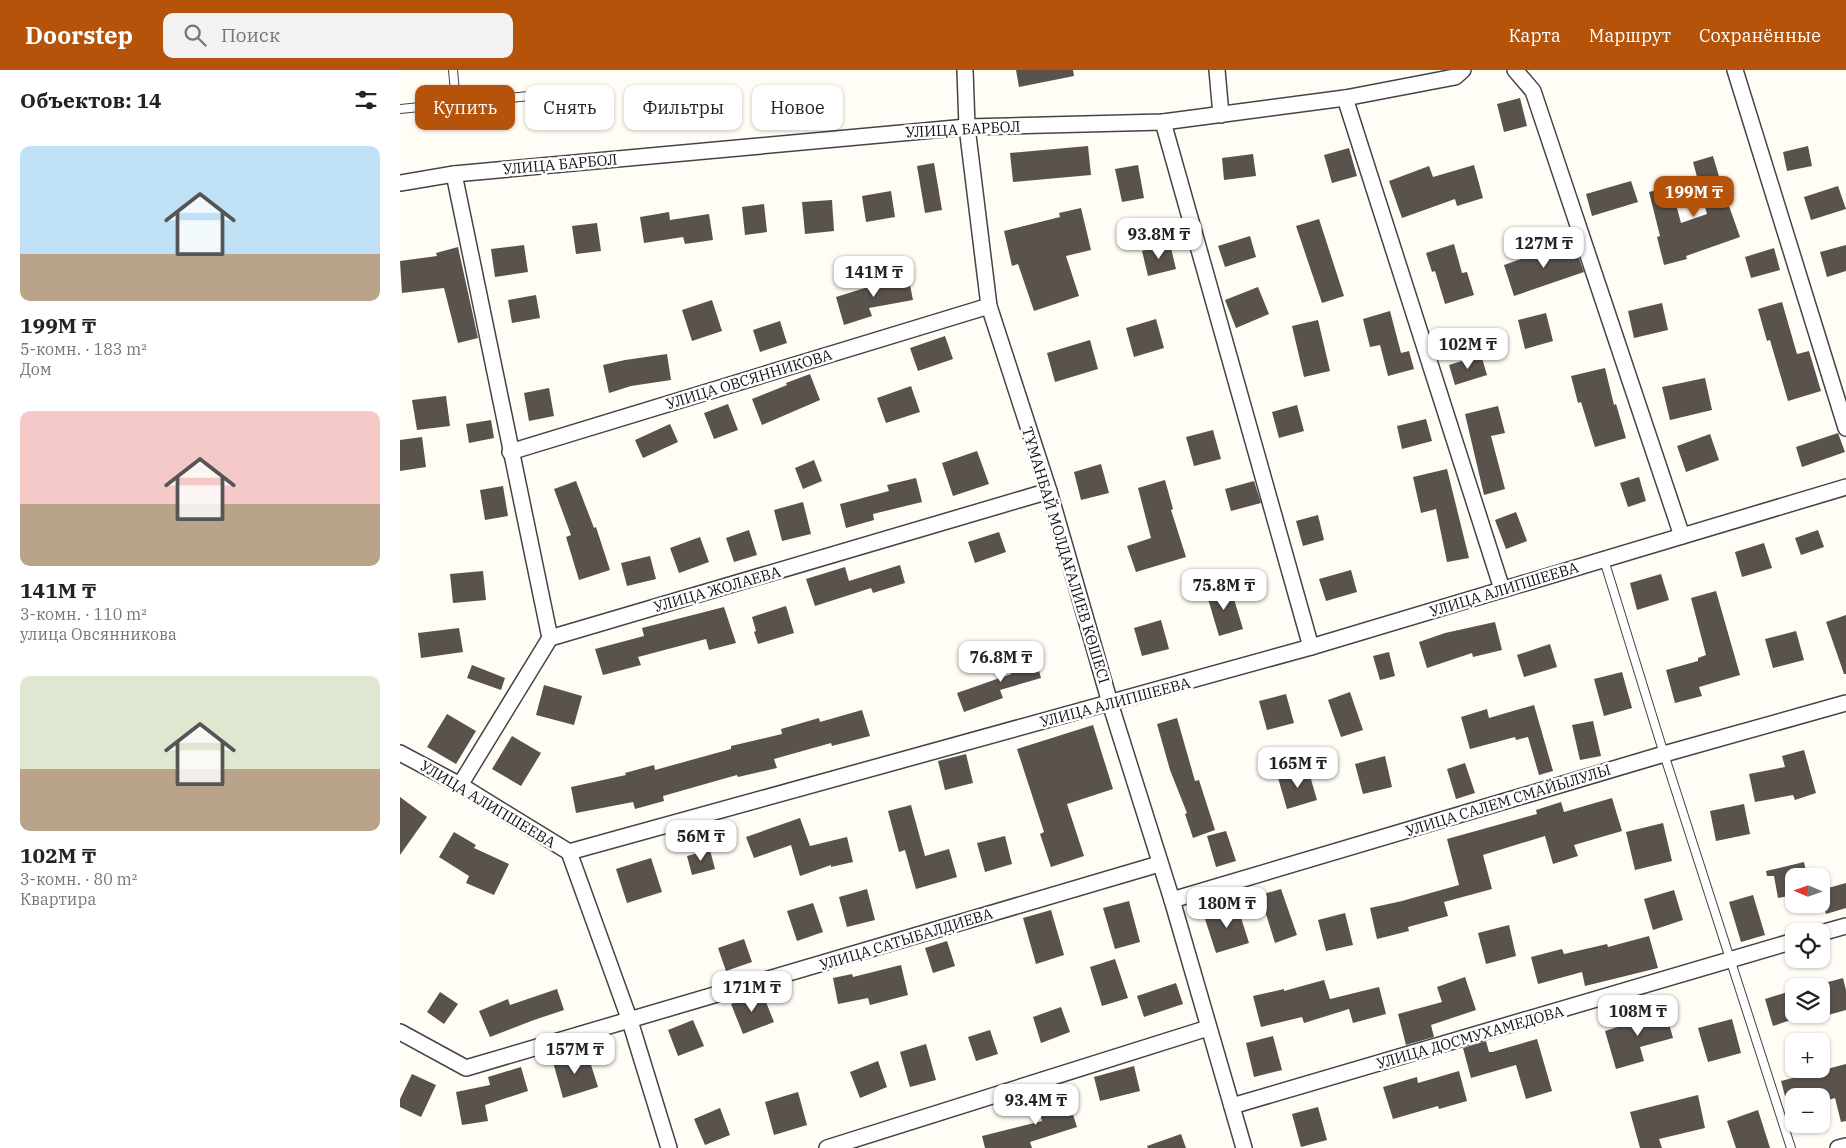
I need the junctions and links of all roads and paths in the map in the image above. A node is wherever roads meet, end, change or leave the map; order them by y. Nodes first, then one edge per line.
1 (453, 70) edge
2 (965, 70) edge
3 (1217, 70) edge
4 (1463, 70) edge
5 (1515, 70) edge
6 (1735, 70) edge
7 (454, 85) edge
8 (1345, 98) junction
9 (415, 107) edge
10 (400, 109) edge
11 (1221, 114) junction
12 (1163, 122) junction
13 (967, 127) junction
14 (454, 174) junction
15 (400, 183) edge
16 (989, 306) junction
17 (1846, 428) edge
18 (510, 452) junction
19 (1846, 487) edge
20 (1049, 491) junction
21 (1682, 536) junction
22 (1604, 560) junction
23 (1502, 589) junction
24 (550, 638) junction
25 (1311, 647) junction
26 (1110, 703) junction
27 (1846, 703) edge
28 (400, 752) edge
29 (1664, 754) junction
30 (460, 785) junction
31 (569, 852) junction
32 (1159, 864) junction
33 (1172, 900) junction
34 (1846, 926) edge
35 (1830, 930) edge
36 (1785, 945) edge
37 (1732, 960) junction
38 (630, 1021) junction
39 (1208, 1028) junction
40 (400, 1032) edge
41 (1232, 1106) junction
42 (1846, 1146) edge
43 (669, 1148) edge
44 (827, 1148) edge
45 (1244, 1148) edge
46 (1791, 1148) edge
47 (1838, 1148) edge

1 - 7 lane
2 - 13 street, ТҰМАНБАЙ МОЛДАҒАЛИЕВ КӨШЕСІ
3 - 11 street
4 - 8 street, УЛИЦА БАРБОЛ
5 - 21 street
6 - 17 street
8 - 11 street, УЛИЦА БАРБОЛ
8 - 23 street
9 - 10 lane
11 - 12 street, УЛИЦА БАРБОЛ
12 - 13 street, УЛИЦА БАРБОЛ
12 - 25 street
13 - 14 street, УЛИЦА БАРБОЛ
13 - 16 street, ТҰМАНБАЙ МОЛДАҒАЛИЕВ КӨШЕСІ
14 - 15 street, УЛИЦА БАРБОЛ
14 - 18 street
16 - 18 street, УЛИЦА ОВСЯННИКОВА
16 - 20 street, ТҰМАНБАЙ МОЛДАҒАЛИЕВ КӨШЕСІ
18 - 24 street
19 - 21 street, УЛИЦА АЛИПШЕЕВА
20 - 24 street, УЛИЦА ЖОЛАЕВА
20 - 26 street, ТҰМАНБАЙ МОЛДАҒАЛИЕВ КӨШЕСІ
21 - 22 street, УЛИЦА АЛИПШЕЕВА
22 - 23 street, УЛИЦА АЛИПШЕЕВА
22 - 29 lane
23 - 25 street, УЛИЦА АЛИПШЕЕВА
24 - 30 street
25 - 26 street, УЛИЦА АЛИПШЕЕВА
26 - 31 street, УЛИЦА АЛИПШЕЕВА
26 - 32 street, ТҰМАНБАЙ МОЛДАҒАЛИЕВ КӨШЕСІ
27 - 29 street, УЛИЦА САЛЕМ СМАЙЫЛУЛЫ
28 - 30 street, УЛИЦА АЛИПШЕЕВА
29 - 33 street, УЛИЦА САЛЕМ СМАЙЫЛУЛЫ
29 - 37 lane
30 - 31 street, УЛИЦА АЛИПШЕЕВА
31 - 38 street
32 - 33 street, ТҰМАНБАЙ МОЛДАҒАЛИЕВ КӨШЕСІ
32 - 38 street, УЛИЦА САТЫБАЛДИЕВА
33 - 39 street, ТҰМАНБАЙ МОЛДАҒАЛИЕВ КӨШЕСІ
34 - 35 street
36 - 37 street, УЛИЦА ДОСМУХАМЕДОВА
37 - 41 street, УЛИЦА ДОСМУХАМЕДОВА
37 - 46 lane
38 - 40 street, УЛИЦА САТЫБАЛДИЕВА
38 - 43 street
39 - 41 street, ТҰМАНБАЙ МОЛДАҒАЛИЕВ КӨШЕСІ
39 - 44 street
41 - 45 street, ТҰМАНБАЙ МОЛДАҒАЛИЕВ КӨШЕСІ
42 - 47 street

